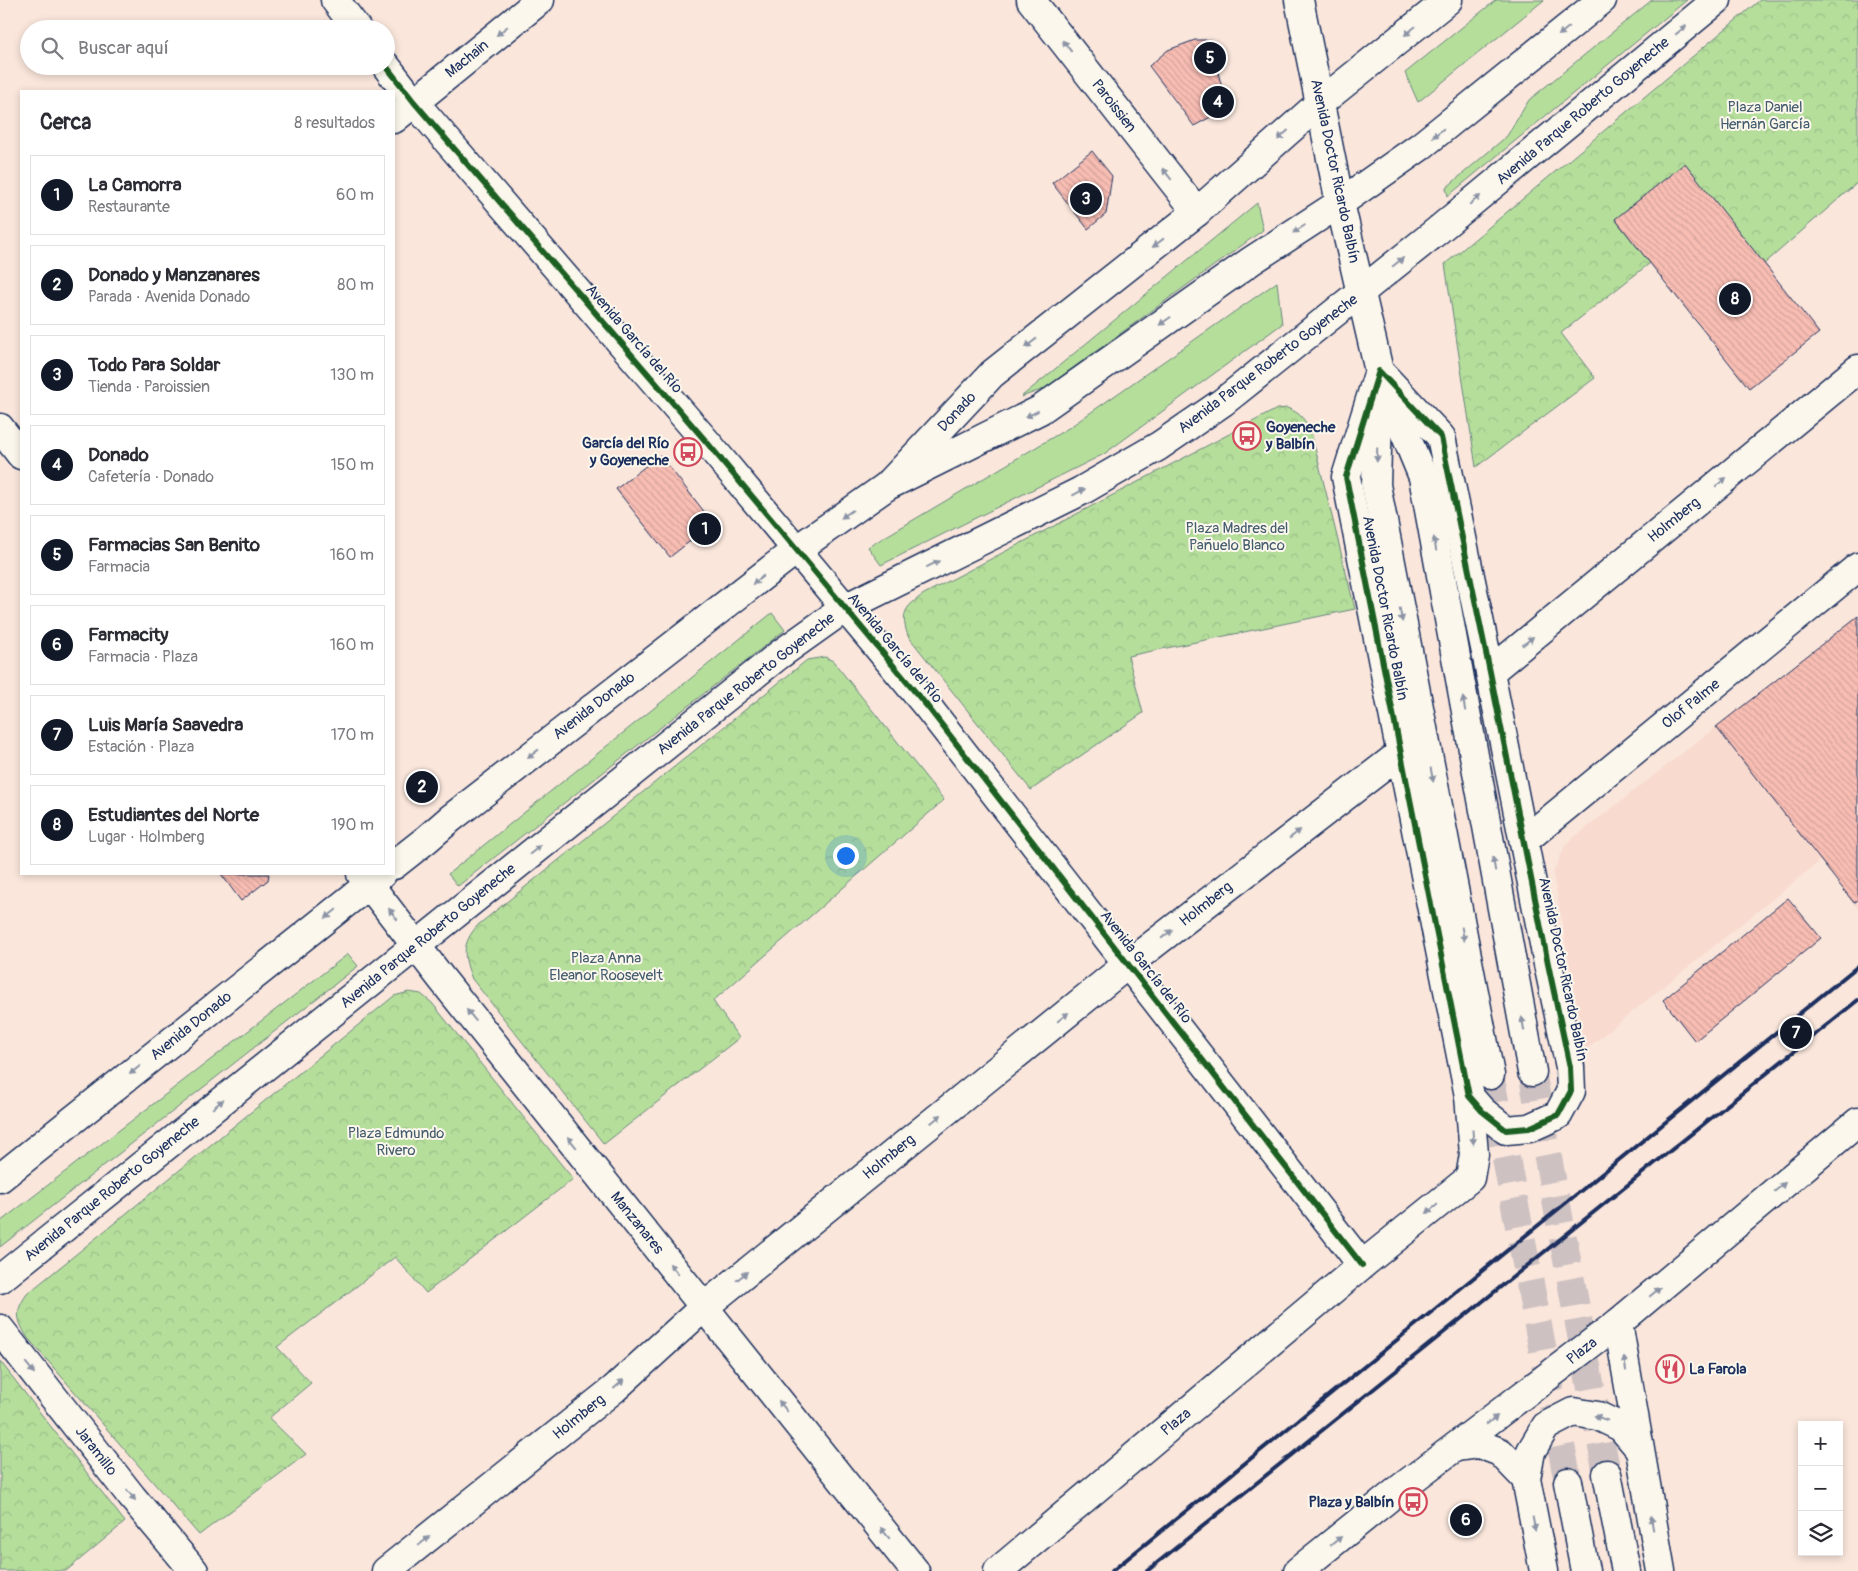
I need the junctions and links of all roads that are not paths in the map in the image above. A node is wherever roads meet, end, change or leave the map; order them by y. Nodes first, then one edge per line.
1 (335, 0) edge
2 (540, 0) edge
3 (1031, 0) edge
4 (1299, 0) edge
5 (1448, 0) edge
6 (1602, 0) edge
7 (1717, 0) edge
8 (350, 20) edge
9 (390, 75) edge
10 (1320, 103) junction
11 (404, 110) edge
12 (1340, 203) junction
13 (1197, 212) junction
14 (1360, 293) junction
15 (1858, 369) edge
16 (1379, 372) junction
17 (6, 429) edge
18 (20, 452) edge
19 (887, 486) junction
20 (796, 550) junction
21 (1858, 567) edge
22 (846, 608) junction
23 (1490, 672) junction
24 (1401, 753) junction
25 (1524, 840) junction
26 (395, 864) edge
27 (371, 877) edge
28 (417, 945) junction
29 (1128, 964) junction
30 (1532, 1072) tunnel mouth
31 (1490, 1075) tunnel mouth
32 (1469, 1096) junction
33 (1858, 1122) edge
34 (0, 1178) edge
35 (1470, 1178) joint
36 (1362, 1266) junction
37 (0, 1279) edge
38 (704, 1307) junction
39 (1618, 1323) junction
40 (0, 1329) edge
41 (1457, 1447) junction
42 (1638, 1447) junction
43 (1607, 1474) tunnel mouth
44 (1526, 1479) junction
45 (1568, 1482) tunnel mouth
46 (194, 1571) edge
47 (386, 1571) edge
48 (915, 1571) edge
49 (998, 1571) edge
50 (1298, 1571) edge
51 (1544, 1571) edge
52 (1585, 1571) edge
53 (1626, 1571) edge
54 (1661, 1571) edge

1 - 8 street
2 -> 11 street, Machain
13 -> 3 street, Paroissien
4 - 10 street, Avenida Doctor Ricardo Balbín
5 -> 10 street, Donado
6 -> 12 street
14 -> 7 street, Avenida Parque Roberto Goyeneche
9 - 11 street, Avenida García del Río
10 - 12 street, Avenida Doctor Ricardo Balbín
10 -> 13 street, Donado
11 - 20 street, Avenida García del Río
12 - 14 street, Avenida Doctor Ricardo Balbín
12 -> 19 street
13 -> 19 street, Donado
14 - 16 street, Avenida Doctor Ricardo Balbín
22 -> 14 street, Avenida Parque Roberto Goyeneche
23 -> 15 street, Holmberg
16 - 23 street, Avenida Doctor Ricardo Balbín
16 - 24 street, Avenida Doctor Ricardo Balbín
30 -> 16 street
16 -> 31 street
17 - 18 street
19 -> 20 street
20 - 22 street, Avenida García del Río
20 -> 26 street, Avenida Donado
21 - 25 street, Olof Palme
28 -> 22 street, Avenida Parque Roberto Goyeneche
22 - 29 street, Avenida García del Río
23 - 25 street, Avenida Doctor Ricardo Balbín
29 -> 24 street, Holmberg
24 - 32 street, Avenida Doctor Ricardo Balbín
25 - 32 street, Avenida Doctor Ricardo Balbín
28 -> 27 street, Manzanares
27 -> 34 street, Avenida Donado
37 -> 28 street, Avenida Parque Roberto Goyeneche
38 -> 28 street, Manzanares
29 - 36 street, Avenida García del Río
38 -> 29 street, Holmberg
32 -> 35 street, Avenida Doctor Ricardo Balbín
39 -> 33 street, Plaza
35 -> 36 street, Plaza
36 - 49 street, Plaza
47 -> 38 street, Holmberg
48 -> 38 street, Manzanares
41 -> 39 street, Plaza
42 -> 39 street
40 -> 46 street, Jaramillo
41 - 44 street
50 -> 41 street, Plaza
42 -> 44 street
54 -> 42 street
43 - 53 street
44 -> 51 street
45 - 52 street

